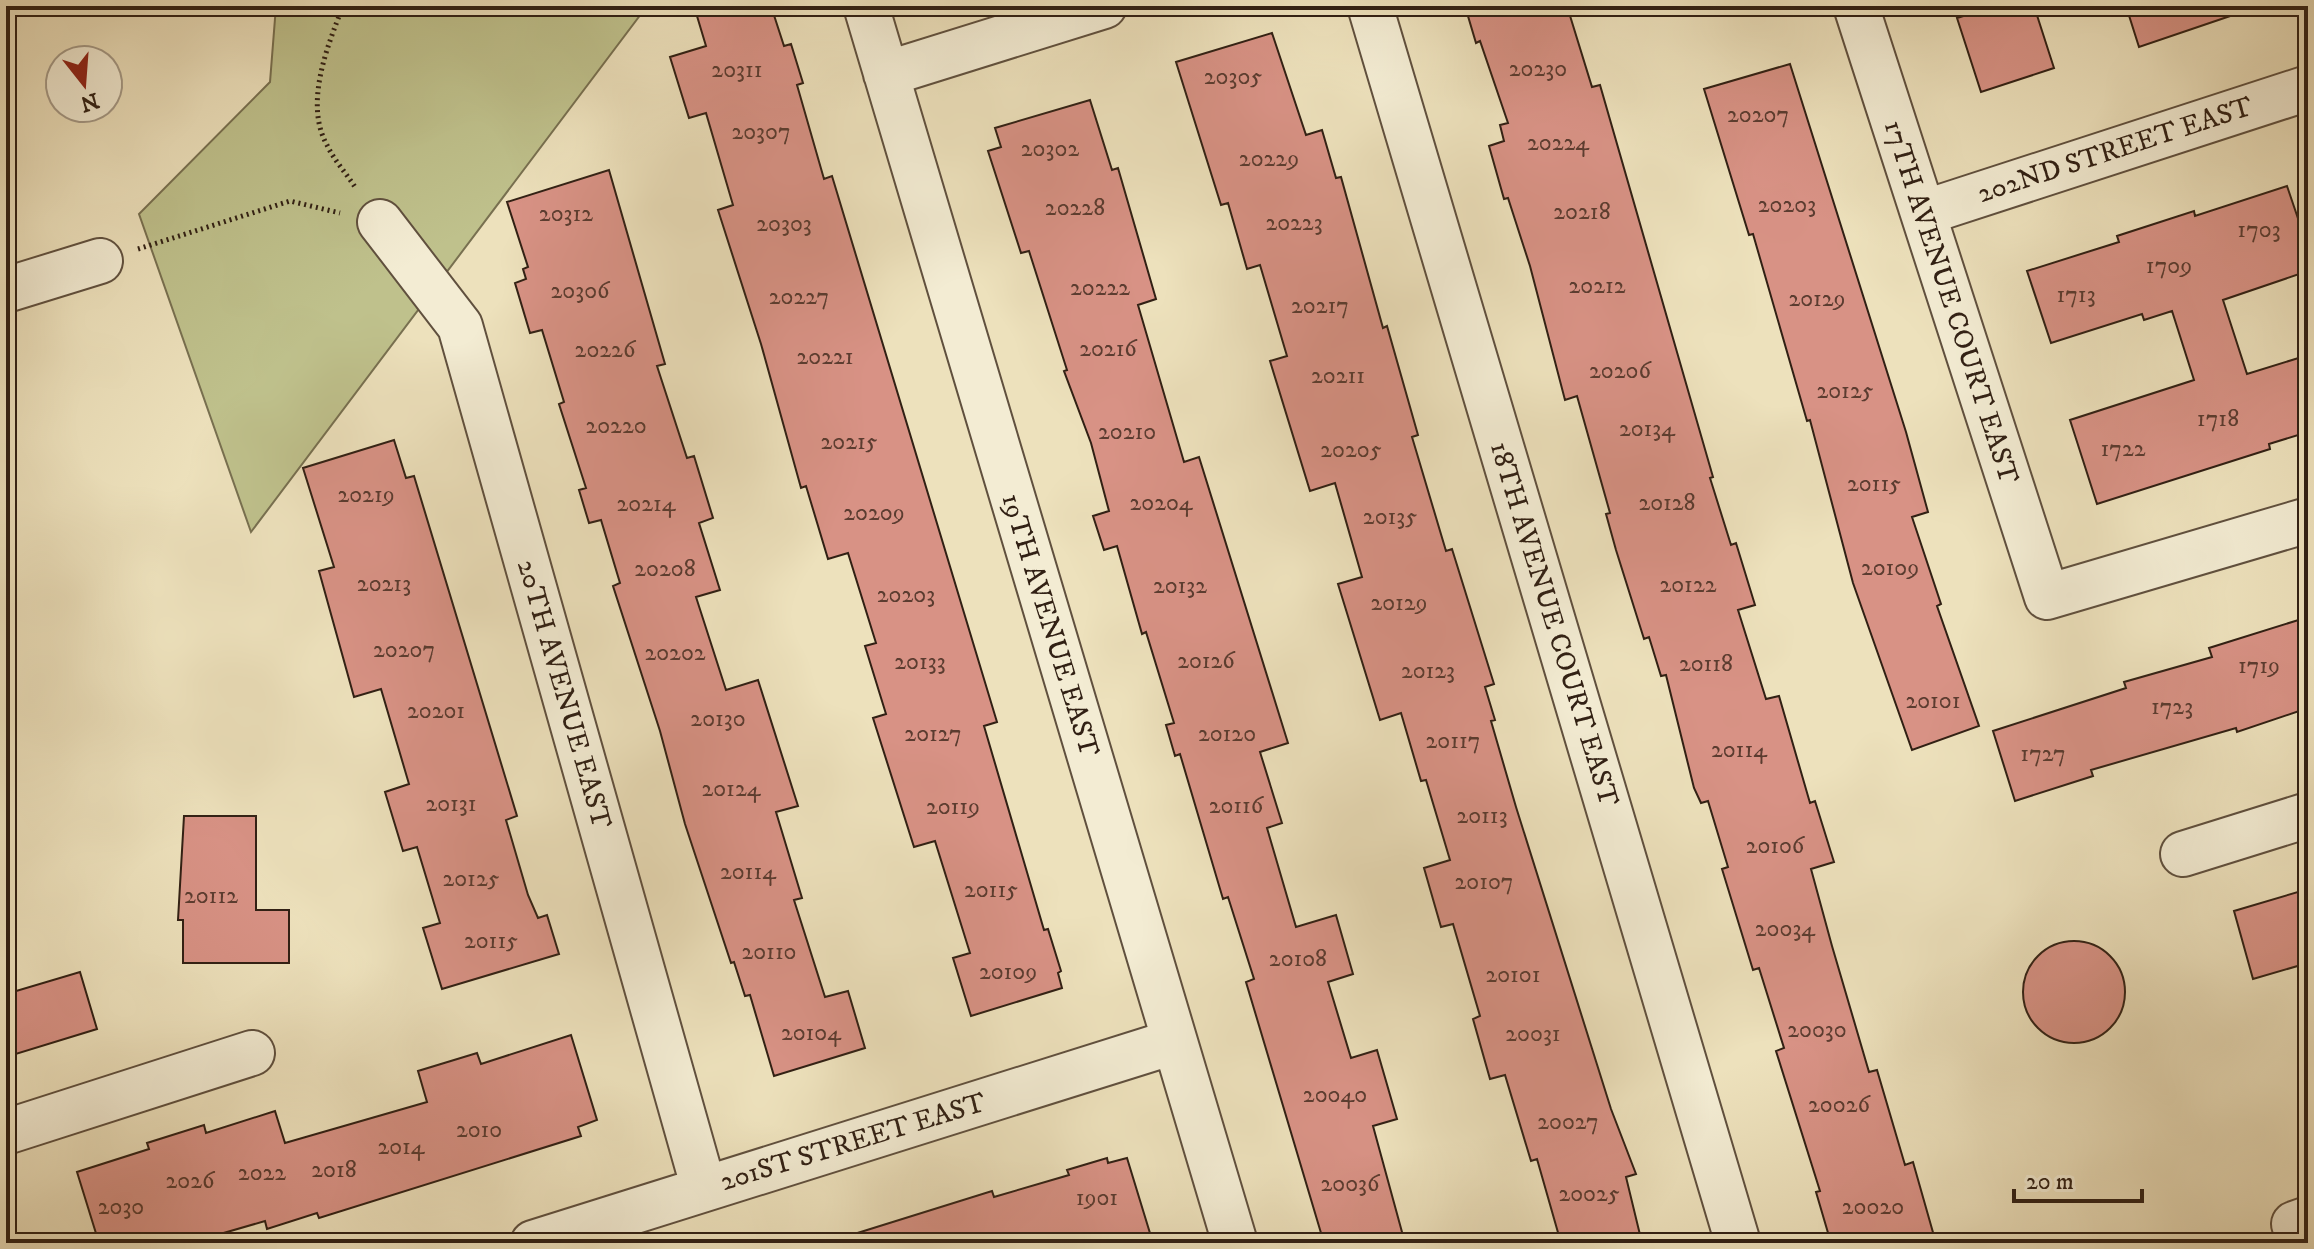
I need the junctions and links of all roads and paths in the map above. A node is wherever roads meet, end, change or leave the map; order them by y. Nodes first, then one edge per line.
1 (343, 6) edge
2 (866, 6) edge
3 (1104, 6) edge
4 (1370, 6) edge
5 (1856, 6) edge
6 (886, 74) junction
7 (2308, 88) edge
8 (1923, 213) junction
9 (380, 222) junction
10 (100, 261) joint
11 (6, 290) edge
12 (2308, 520) edge
13 (2308, 815) edge
14 (2183, 854) dead end
15 (1173, 1042) junction
16 (252, 1053) dead end
17 (6, 1132) edge
18 (704, 1189) junction
19 (533, 1243) edge
20 (1235, 1243) edge
21 (1738, 1243) edge

1 - 9 path
2 - 6 street, 19TH AVENUE EAST
3 - 6 street
4 - 21 street, 18TH AVENUE COURT EAST
5 - 8 street, 17TH AVENUE COURT EAST
6 - 15 street, 19TH AVENUE EAST
7 - 8 street, 202ND STREET EAST
8 - 12 street, 17TH AVENUE COURT EAST
9 - 10 path
9 - 18 street, 20TH AVENUE EAST
10 - 11 street
13 - 14 street
15 - 18 street, 201ST STREET EAST
15 - 20 street, 19TH AVENUE EAST
16 - 17 street
18 - 19 street, 201ST STREET EAST

